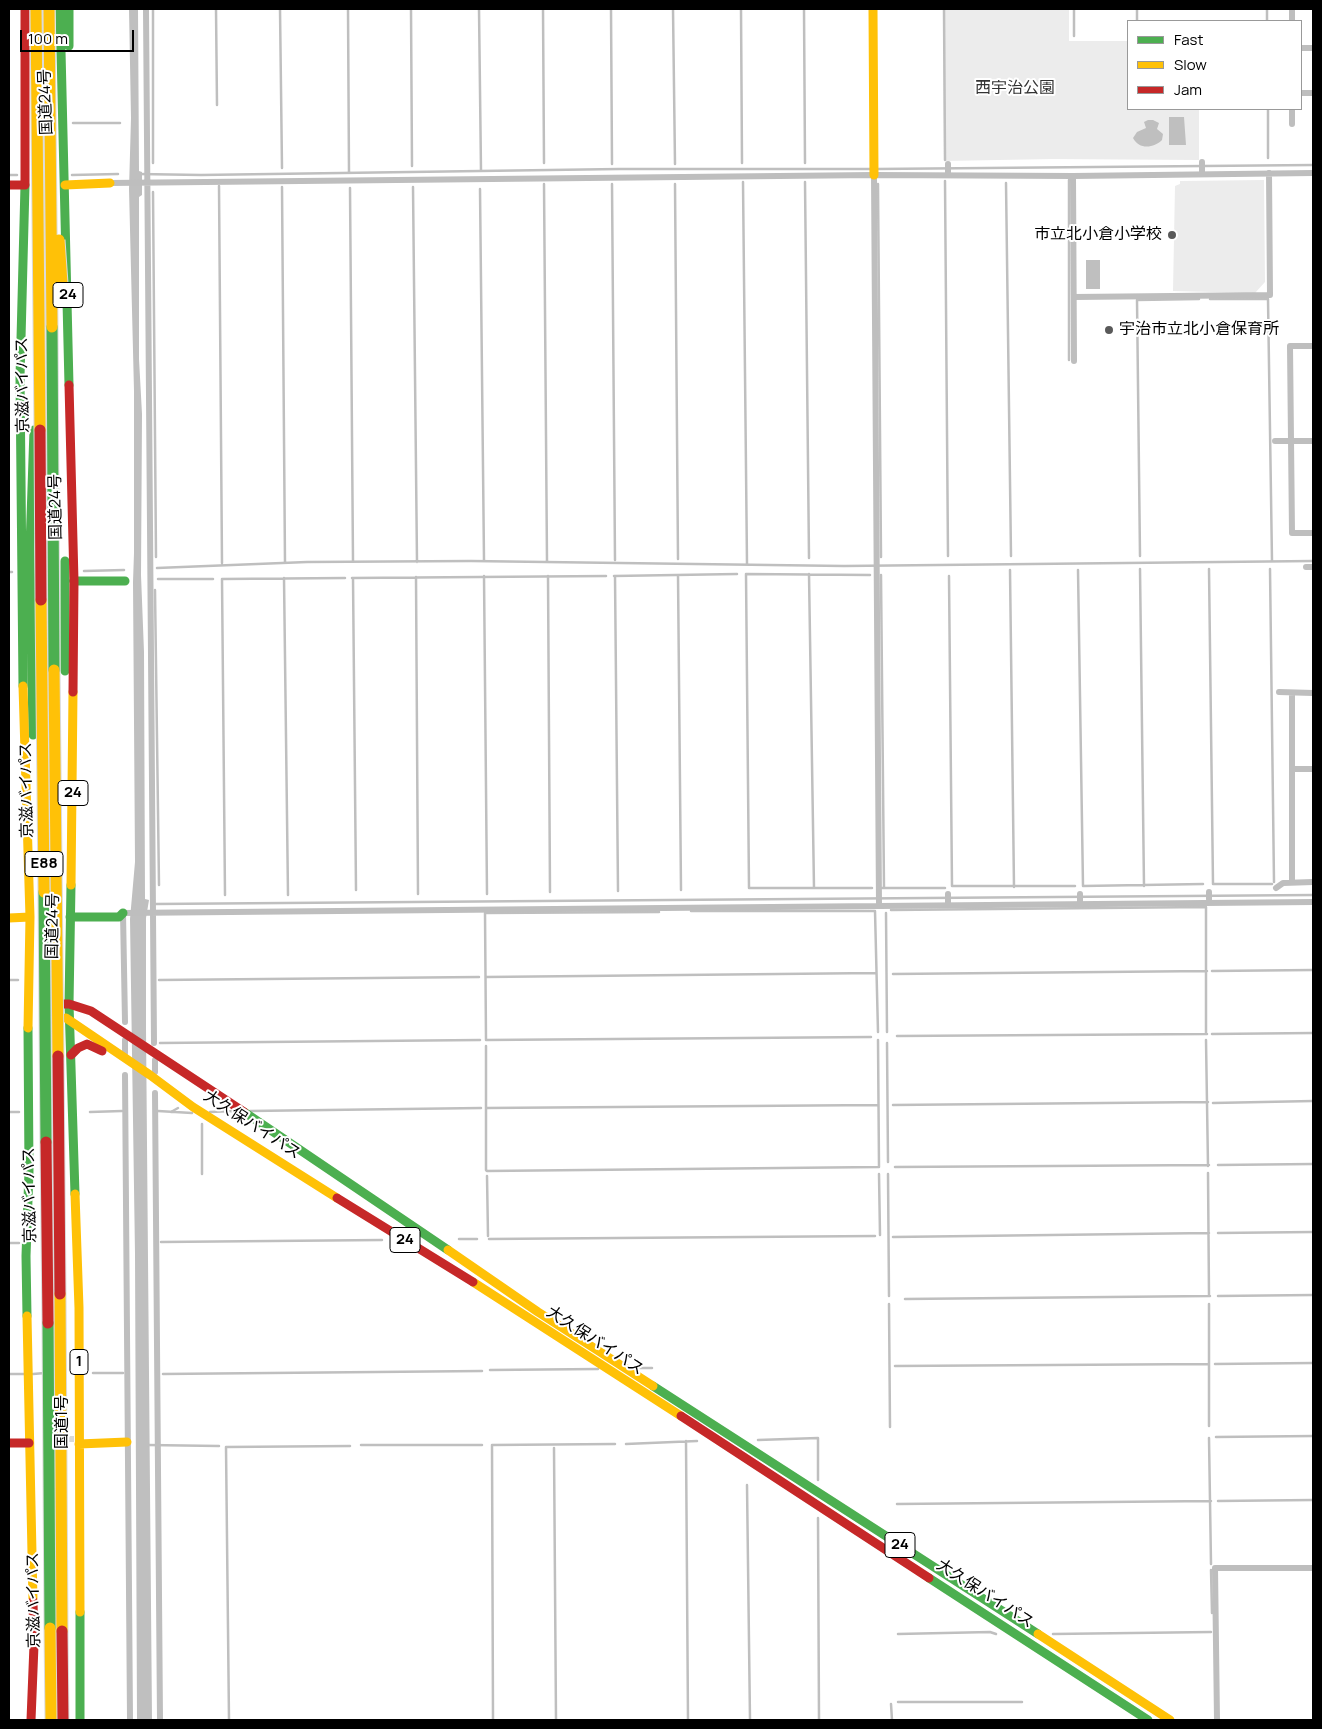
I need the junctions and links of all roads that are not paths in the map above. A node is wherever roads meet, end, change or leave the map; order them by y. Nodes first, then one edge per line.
1 (16, 9) edge
2 (24, 9) edge
3 (36, 9) edge
4 (49, 9) edge
5 (60, 9) edge
6 (69, 9) edge
7 (146, 9) edge
8 (873, 9) edge
9 (1292, 110) edge
10 (1292, 124) dead end
11 (50, 131) junction
12 (64, 132) junction
13 (25, 134) junction
14 (874, 171) junction
15 (1268, 173) junction
16 (1313, 173) edge
17 (1073, 176) junction
18 (147, 181) junction
19 (14, 182) edge
20 (69, 182) junction
21 (110, 183) joint
22 (1074, 297) junction
23 (39, 298) junction
24 (1313, 346) edge
25 (1074, 362) dead end
26 (1275, 441) dead end
27 (1291, 441) junction
28 (1313, 441) edge
29 (1313, 533) edge
30 (126, 579) dead end
31 (74, 581) junction
32 (9, 582) edge
33 (22, 582) junction
34 (1279, 692) dead end
35 (1292, 693) junction
36 (1313, 693) edge
37 (1313, 769) edge
38 (1292, 770) junction
39 (72, 826) junction
40 (70, 877) junction
41 (1292, 882) junction
42 (1313, 882) edge
43 (1276, 888) dead end
44 (30, 890) junction
45 (879, 901) junction
46 (1313, 902) edge
47 (9, 912) edge
48 (151, 912) junction
49 (125, 913) junction
50 (25, 915) junction
51 (74, 915) junction
52 (9, 918) edge
53 (29, 984) junction
54 (48, 1004) junction
55 (69, 1004) junction
56 (91, 1011) junction
57 (70, 1021) junction
58 (125, 1022) dead end
59 (126, 1038) junction
60 (153, 1051) junction
61 (70, 1055) junction
62 (127, 1064) junction
63 (153, 1081) junction
64 (30, 1171) junction
65 (720, 1435) junction
66 (9, 1439) edge
67 (25, 1441) junction
68 (85, 1441) junction
69 (127, 1441) junction
70 (9, 1443) edge
71 (884, 1541) junction
72 (1313, 1568) edge
73 (31, 1720) edge
74 (51, 1720) edge
75 (63, 1720) edge
76 (80, 1720) edge
77 (130, 1720) edge
78 (160, 1720) edge
79 (1148, 1720) edge
80 (1170, 1720) edge
81 (1217, 1720) edge

1 - 13 main road
2 - 13 main road, 国道24号
3 - 23 main road, 京滋バイパス / E88, bridge
4 - 11 main road, 京滋バイパス / E88, bridge
5 - 12 main road, 国道24号 / 24
6 - 12 main road
7 - 18 street
8 - 14 main road
9 - 10 street
11 - 40 main road, bridge
11 - 75 main road, 京滋バイパス / E88, bridge
12 - 20 main road, 国道24号 / 24
13 - 19 main road, 国道24号
14 - 17 street
14 - 18 street
14 - 45 street
15 - 16 street
15 - 17 street
15 - 22 street
17 - 22 street
18 - 21 street
18 - 48 street
19 - 33 main road, 国道24号
20 - 21 main road
20 - 31 main road, 国道24号 / 24
22 - 25 street
23 - 44 main road, bridge
23 - 74 main road, 京滋バイパス / E88, bridge
24 - 27 street
26 - 27 street
27 - 28 street
27 - 29 street
30 - 31 main road
31 - 39 main road, 国道24号 / 24
32 - 33 main road
33 - 44 main road, 国道24号
34 - 35 street
35 - 36 street
35 - 38 street
37 - 38 street
38 - 41 street
39 - 40 main road, 国道24号 / 24
39 - 51 main road
40 - 51 main road, 国道24号 / 24
41 - 42 street
41 - 43 street
44 - 50 main road, 国道24号
45 - 46 street
45 - 48 street
47 - 50 street
48 - 49 street
48 - 60 street
49 - 51 main road
49 - 58 street
50 - 52 main road
50 - 53 main road, 国道24号
51 - 55 main road, 国道24号 / 24
51 - 56 main road
53 - 54 main road, 大久保バイパス / 24
53 - 64 main road, 国道1号
54 - 55 main road, 大久保バイパス
54 - 57 main road, 大久保バイパス / 24
54 - 64 main road
55 - 56 main road, 大久保バイパス / 24
55 - 57 main road, 国道1号 / 1
56 - 59 main road, 大久保バイパス / 24
57 - 61 main road, 国道1号 / 1
57 - 62 main road, 大久保バイパス / 24
59 - 60 main road, 大久保バイパス / 24
59 - 62 street
60 - 63 street
60 - 65 main road, 大久保バイパス / 24
61 - 62 main road
61 - 68 main road, 国道1号 / 1
62 - 63 main road, 大久保バイパス / 24
62 - 69 street
63 - 65 main road, 大久保バイパス / 24
63 - 78 street
64 - 67 main road, 国道1号
65 - 71 main road, 大久保バイパス / 24
66 - 67 street
67 - 70 main road
67 - 73 main road, 国道1号
68 - 69 main road
68 - 76 main road, 国道1号 / 1
69 - 77 street
71 - 79 main road, 大久保バイパス / 24
71 - 80 main road, 大久保バイパス / 24
72 - 81 street

